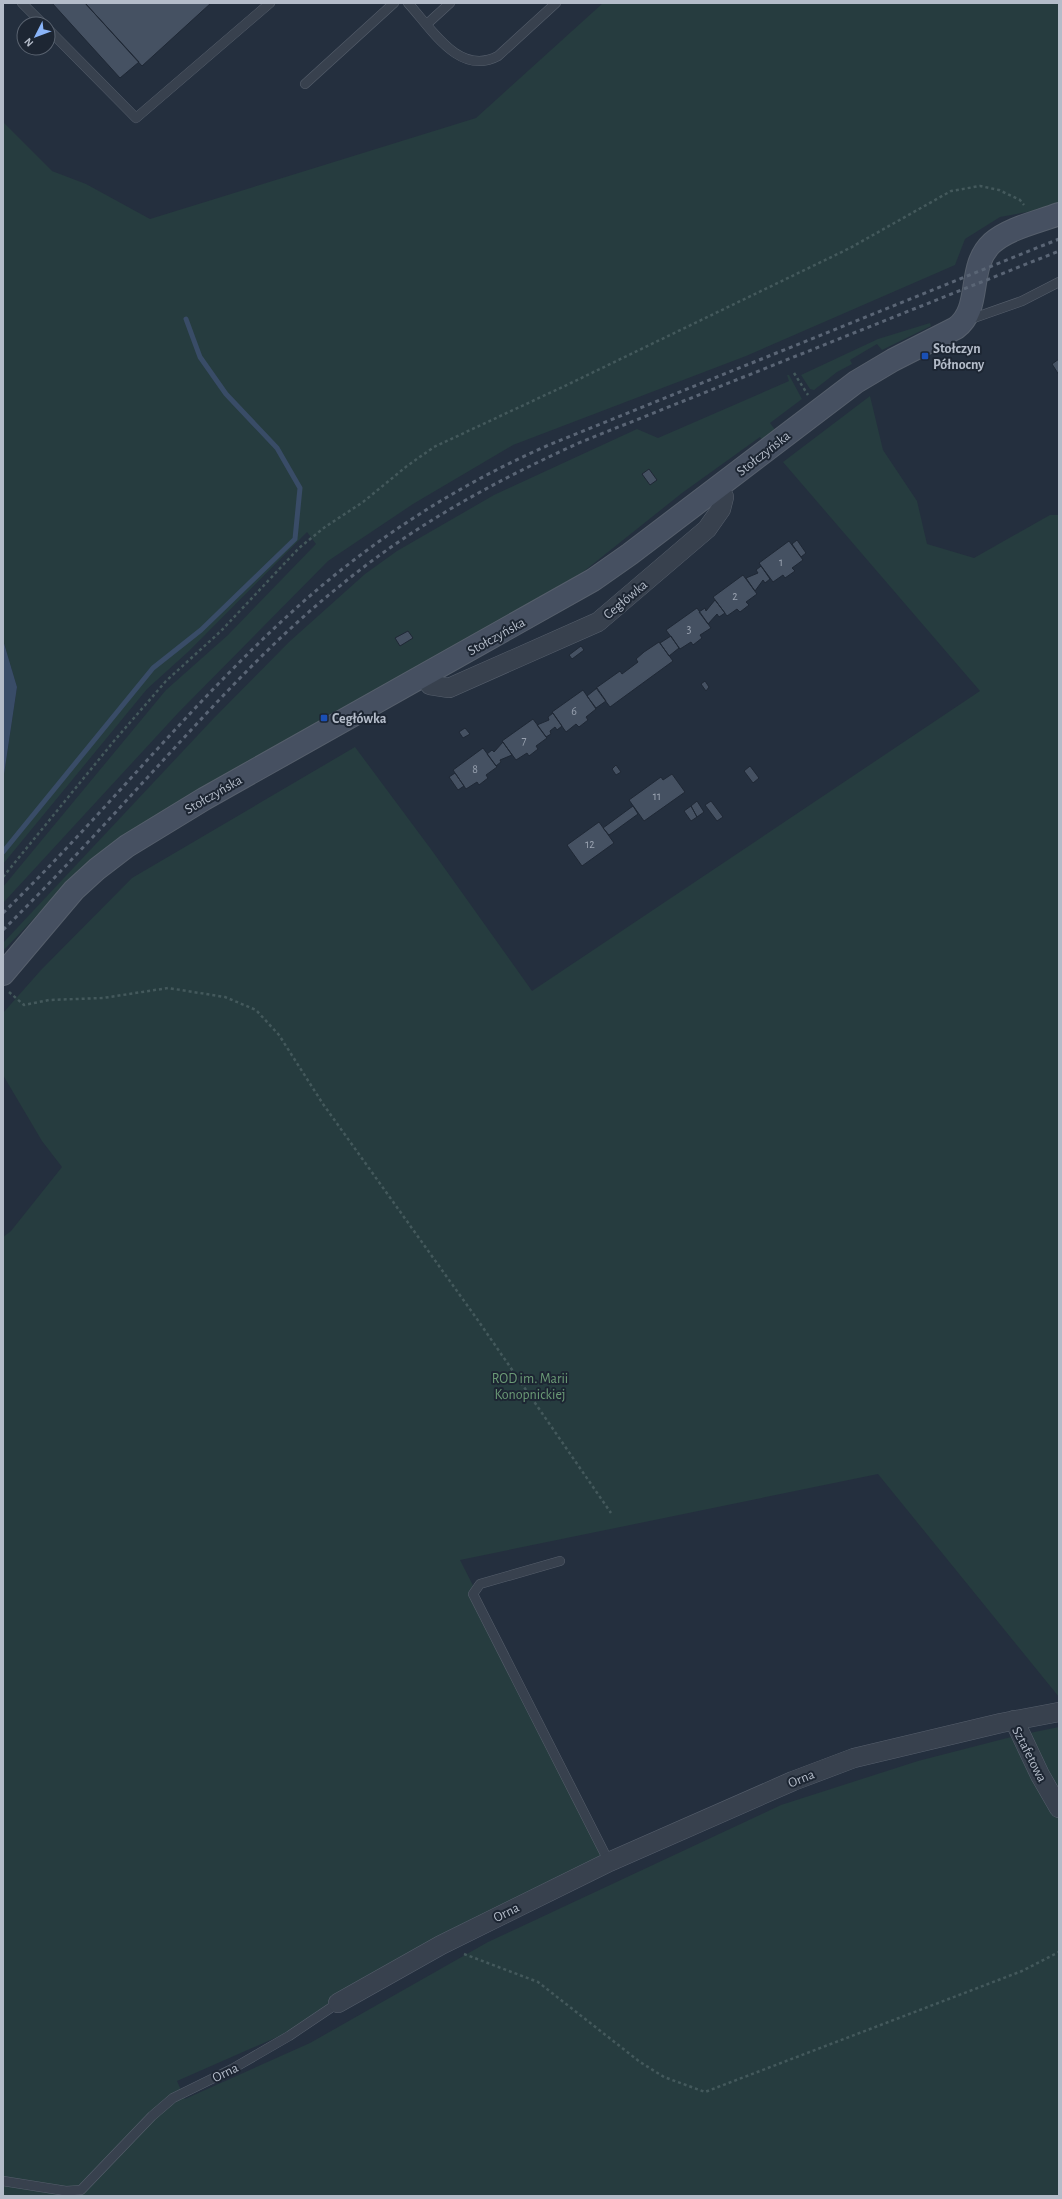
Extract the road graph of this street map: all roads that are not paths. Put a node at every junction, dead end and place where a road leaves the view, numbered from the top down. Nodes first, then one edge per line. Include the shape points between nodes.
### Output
1 (22, 3) edge
2 (270, 3) edge
3 (394, 3) edge
4 (408, 3) edge
5 (450, 3) edge
6 (556, 3) edge
7 (35, 16) edge
8 (427, 24) junction
9 (56, 37) edge
10 (305, 84) dead end
11 (1059, 214) edge
12 (1059, 282) edge
13 (962, 322) junction
14 (718, 488) junction
15 (424, 676) junction
16 (3, 974) edge
17 (560, 1561) dead end
18 (1059, 1712) edge
19 (1014, 1720) junction
20 (1059, 1808) edge
21 (608, 1862) junction
22 (338, 2003) joint
23 (3, 2180) edge

1 - 7 lane
2 - 9 lane via 136,118
3 - 10 lane
4 - 8 lane
5 - 8 lane
6 - 8 lane via 502,53 481,61 470,61 455,54
11 - 13 street, Stołczyńska via 1000,237 991,244 980,260 970,311
12 - 13 lane via 1022,301
13 - 14 street, Stołczyńska via 860,380
14 - 15 street, Stołczyńska via 593,580
14 - 15 street, Cegłówka via 724,497 717,517 598,622 449,688 430,685
15 - 16 street, Stołczyńska via 204,799 118,853 74,890
17 - 21 lane via 480,1584 473,1594
18 - 19 street, Orna
19 - 20 street, Sztafetowa
19 - 21 street, Orna via 854,1758 793,1781
21 - 22 street, Orna via 441,1945
22 - 23 lane, Orna via 232,2070 173,2098 80,2190 66,2191

